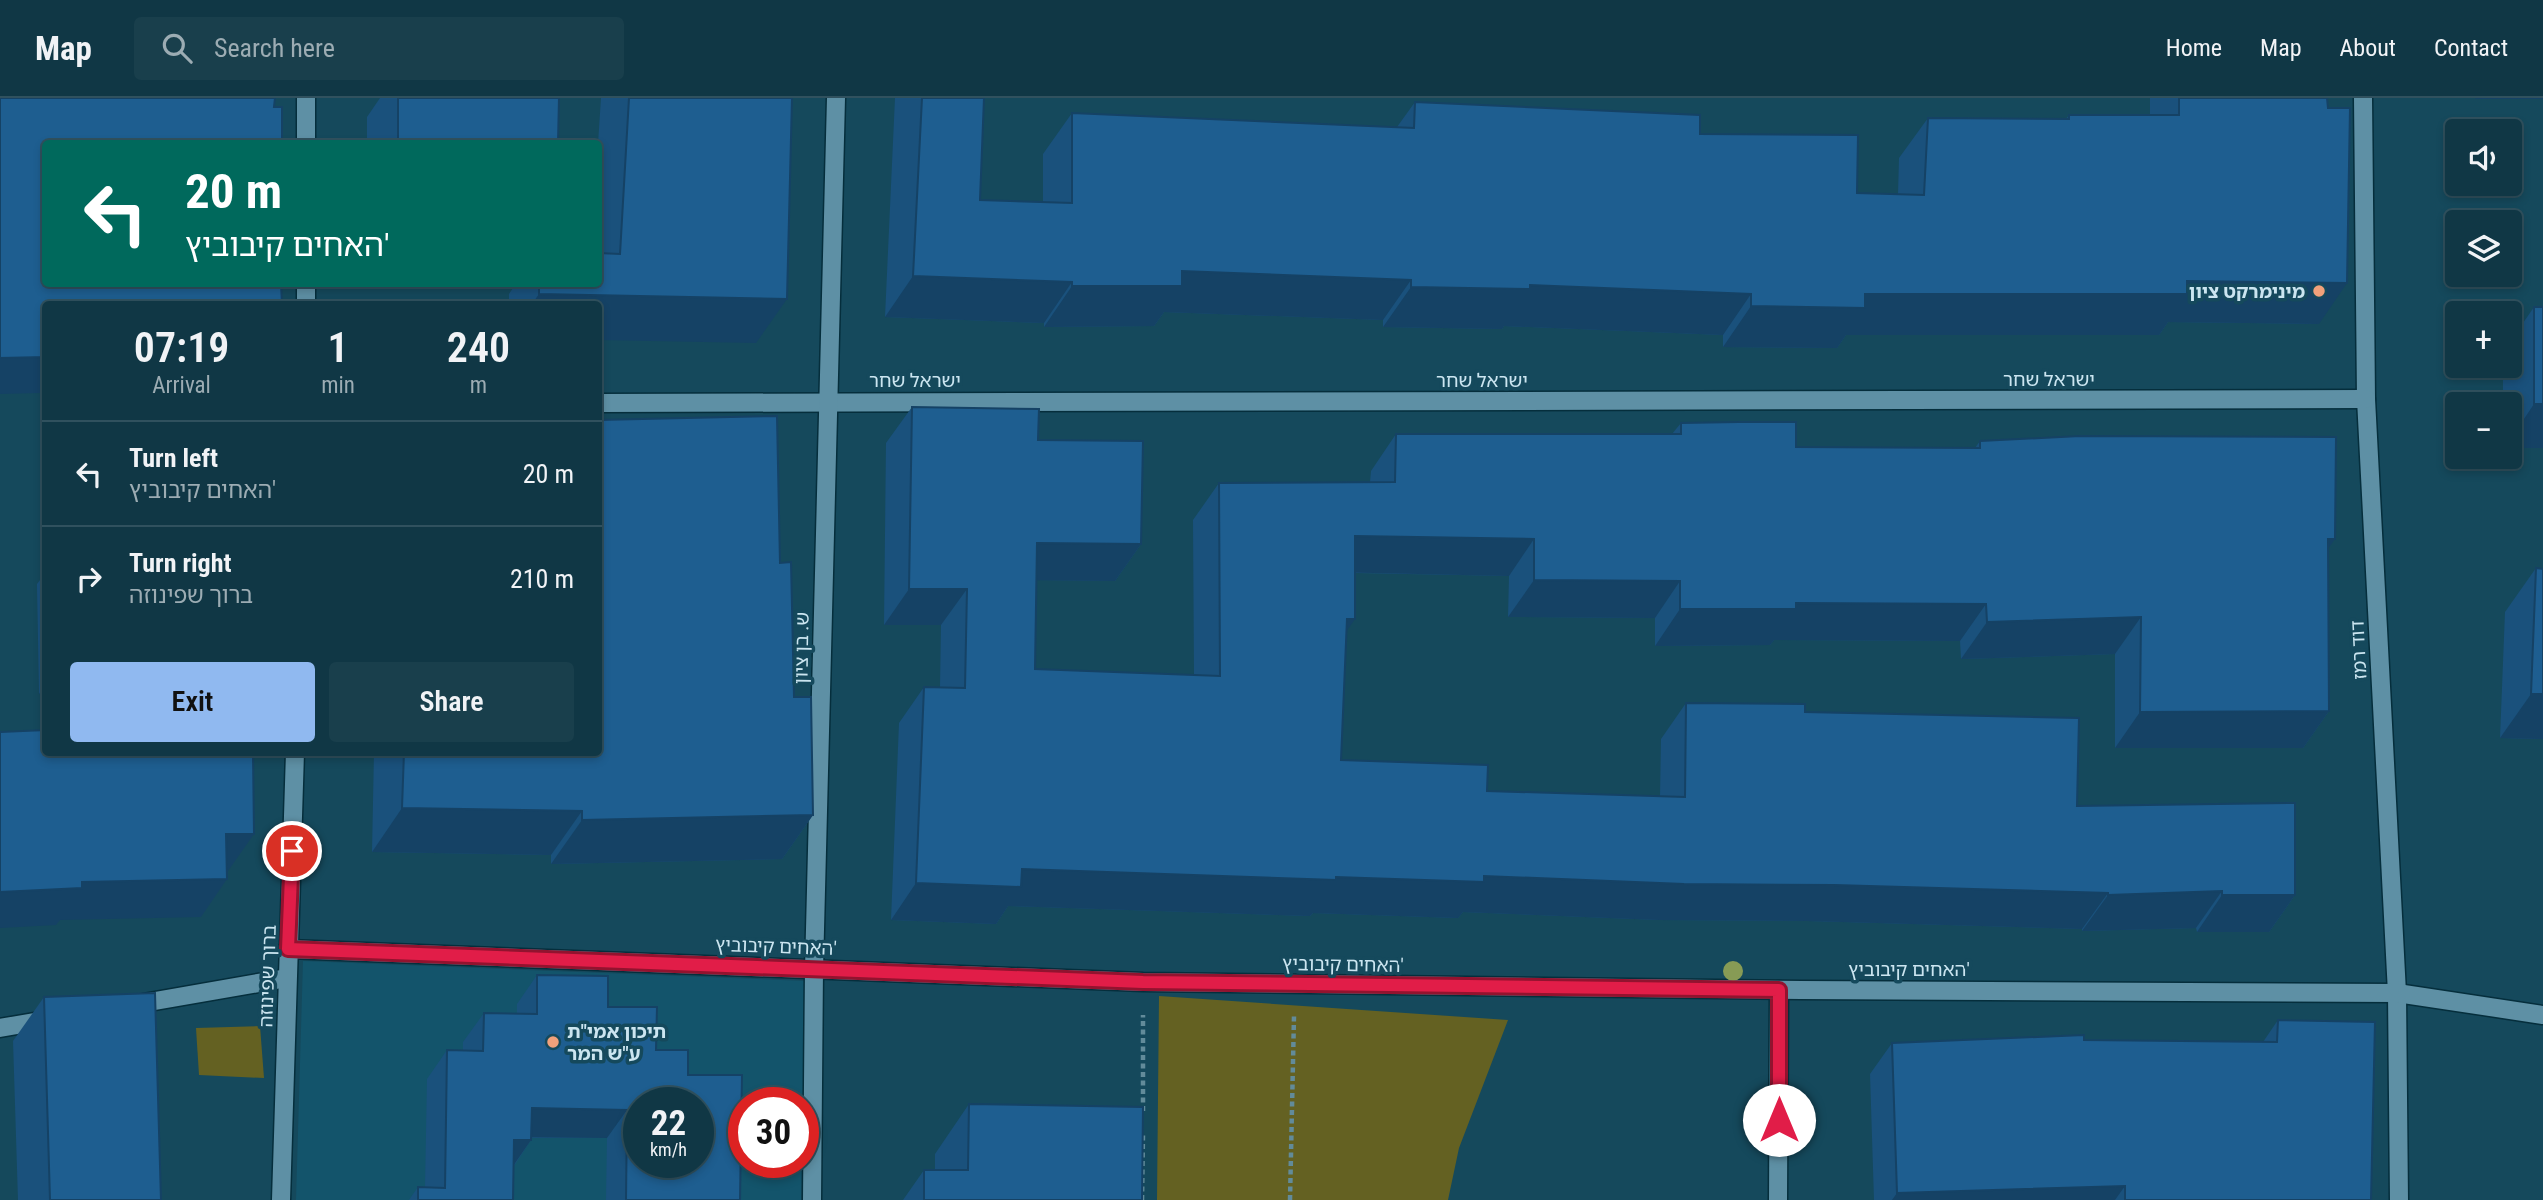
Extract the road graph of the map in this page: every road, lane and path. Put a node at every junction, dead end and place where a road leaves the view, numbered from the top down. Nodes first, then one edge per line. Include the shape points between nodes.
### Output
1 (306, 98) edge
2 (835, 98) edge
3 (2363, 98) edge
4 (306, 140) edge
5 (2365, 399) junction
6 (828, 401) junction
7 (602, 403) edge
8 (295, 756) edge
9 (288, 949) junction
10 (814, 969) junction
11 (287, 978) junction
12 (1143, 982) junction
13 (1295, 984) junction
14 (1779, 990) junction
15 (2397, 993) junction
16 (109, 1009) edge
17 (2543, 1014) edge
18 (68, 1016) edge
19 (0, 1028) edge
20 (1143, 1118) edge
21 (1143, 1132) edge
22 (281, 1200) edge
23 (812, 1200) edge
24 (1143, 1200) edge
25 (1290, 1200) edge
26 (1778, 1200) edge
27 (2399, 1200) edge

1 - 4 street
2 - 6 street, ש. בן ציון
3 - 5 street, דוד רמז
5 - 6 street, ישראל שחר
5 - 15 street, דוד רמז
6 - 7 street, ישראל שחר
6 - 10 street, ש. בן ציון
8 - 9 street, ברוך שפינוזה
9 - 10 street, האחים קיבוביץ'
9 - 11 street, ברוך שפינוזה
10 - 12 street, האחים קיבוביץ'
10 - 23 street, ש. בן ציון
11 - 16 street
11 - 22 street, ברוך שפינוזה
12 - 13 street, האחים קיבוביץ'
12 - 20 path
13 - 14 street, האחים קיבוביץ'
13 - 25 path
14 - 15 street, האחים קיבוביץ'
14 - 26 street
15 - 17 street, האחים קיבוביץ'
15 - 27 street, דוד רמז
18 - 19 street
21 - 24 path

